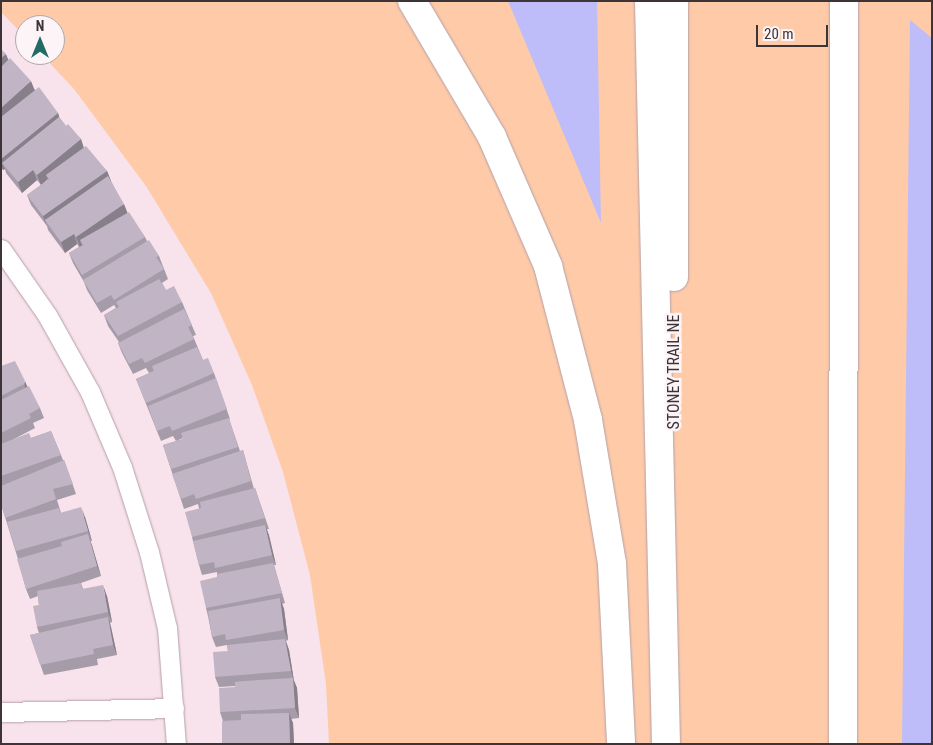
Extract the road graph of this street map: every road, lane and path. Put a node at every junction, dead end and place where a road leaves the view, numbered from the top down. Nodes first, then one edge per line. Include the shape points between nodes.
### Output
1 (412, 1) edge
2 (649, 1) edge
3 (674, 1) edge
4 (844, 1) edge
5 (1, 249) edge
6 (174, 708) junction
7 (1, 712) edge
8 (176, 744) edge
9 (621, 744) edge
10 (666, 744) edge
11 (673, 744) edge
12 (843, 744) edge

1 - 9 highway via 492,137 548,266 588,420 612,564
2 - 10 highway
3 - 11 highway, STONEY TRAIL NE
4 - 12 highway
5 - 6 street via 48,315 90,392 122,467 149,552 166,628
6 - 7 street
6 - 8 street

